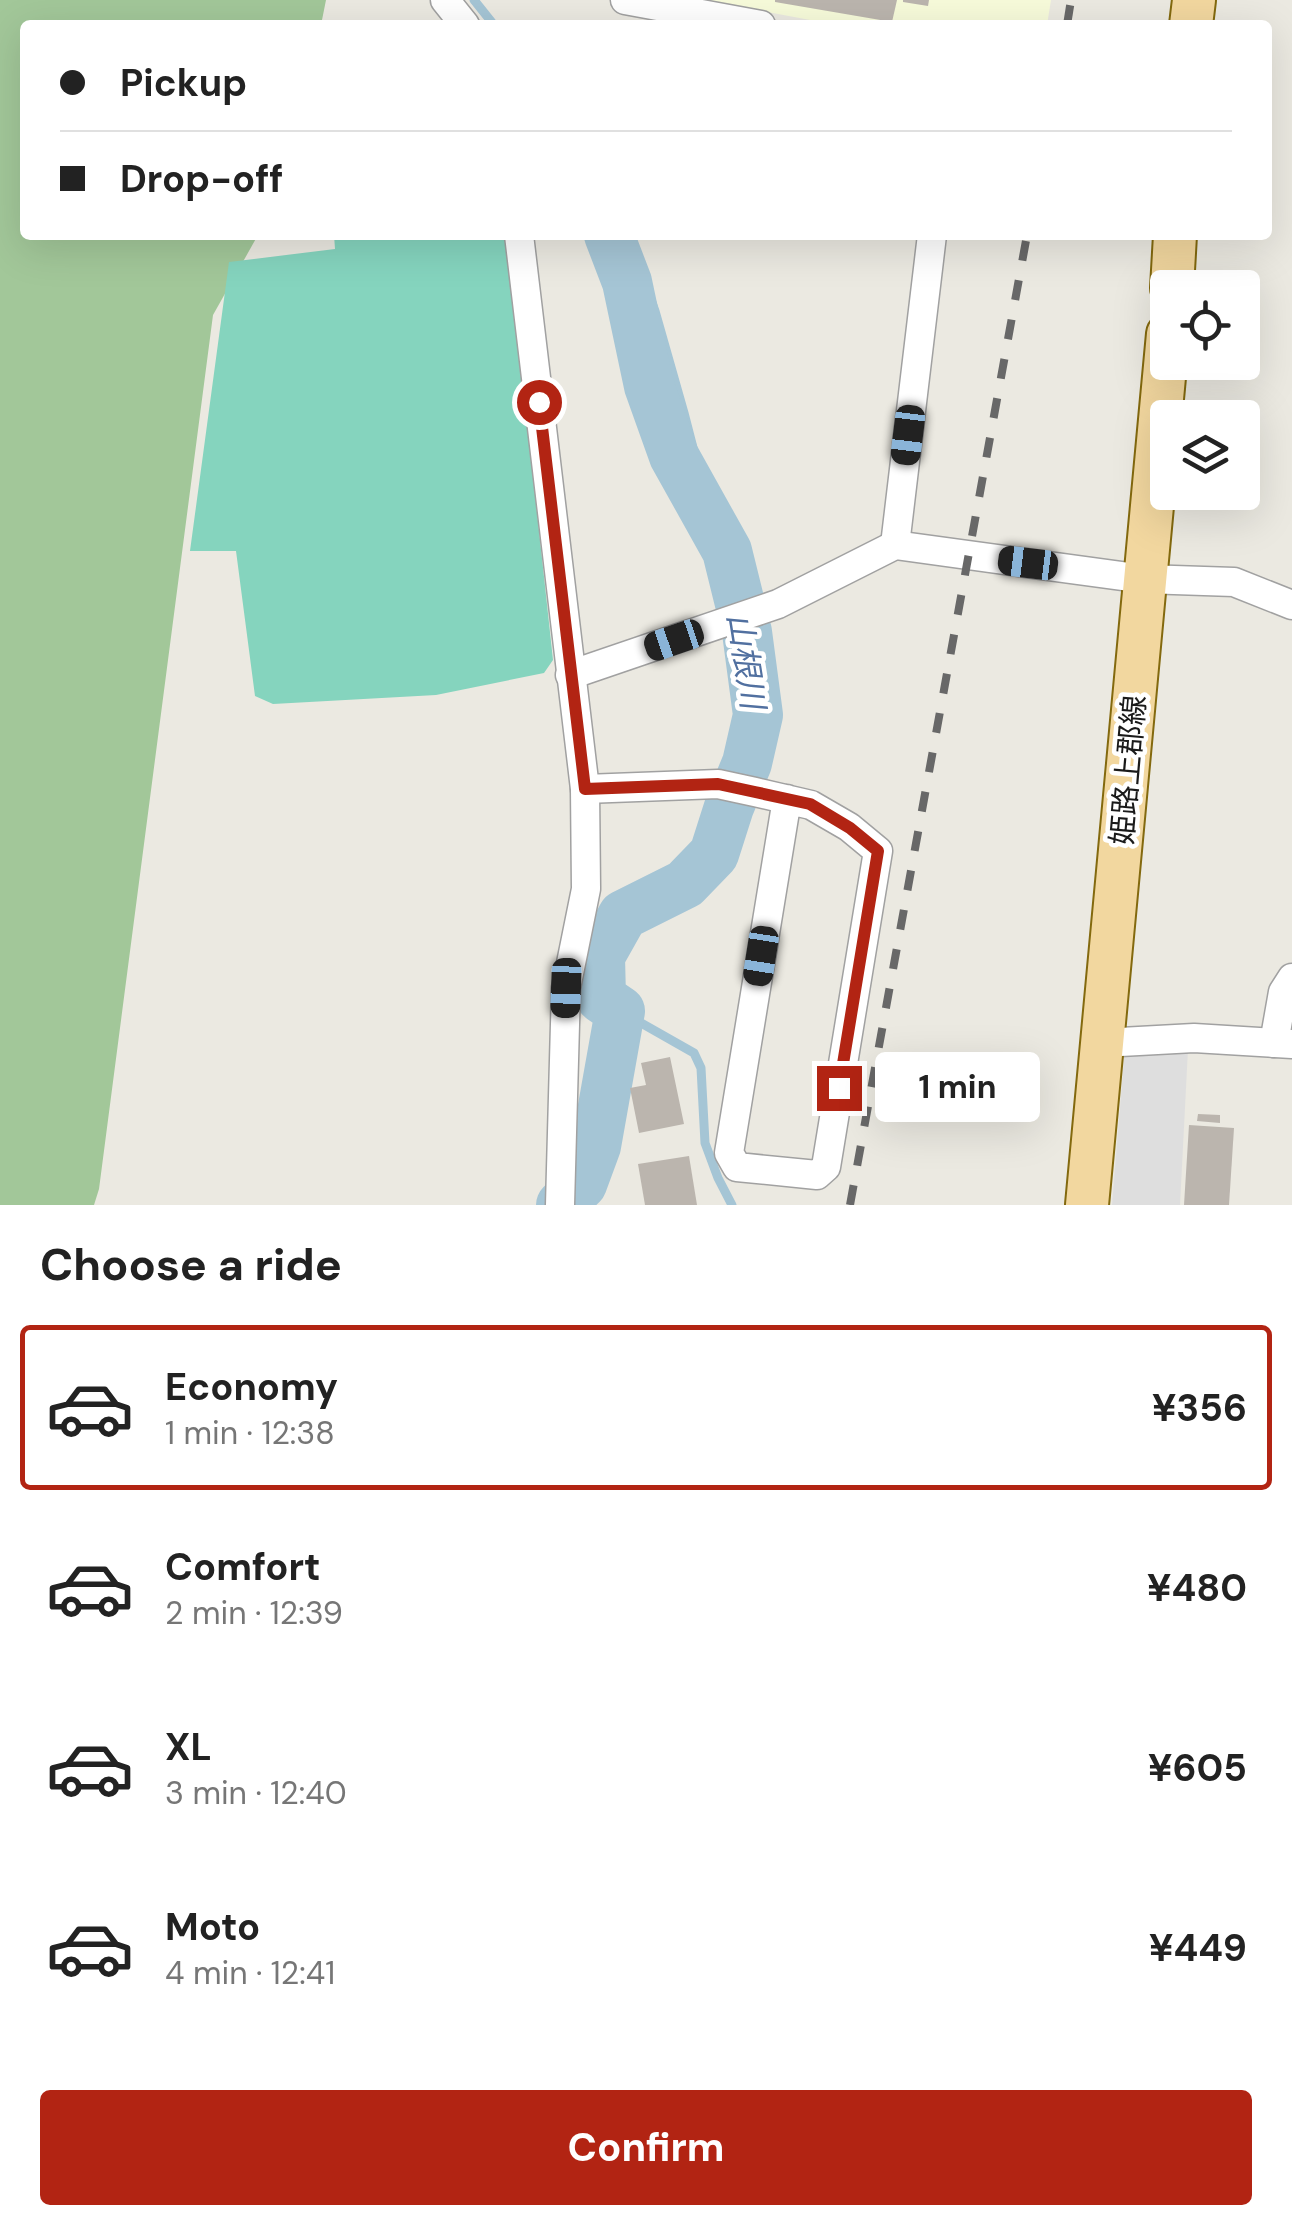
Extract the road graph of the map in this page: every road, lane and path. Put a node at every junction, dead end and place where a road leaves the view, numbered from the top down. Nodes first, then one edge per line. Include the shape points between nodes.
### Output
1 (445, 0) edge
2 (625, 0) edge
3 (462, 20) edge
4 (734, 20) edge
5 (521, 240) edge
6 (931, 240) edge
7 (1176, 240) edge
8 (1173, 270) edge
9 (1163, 380) edge
10 (895, 545) junction
11 (1144, 579) junction
12 (1292, 605) edge
13 (570, 675) junction
14 (585, 789) junction
15 (787, 799) junction
16 (1292, 978) edge
17 (1102, 1042) junction
18 (1283, 1044) edge
19 (560, 1205) edge
20 (1087, 1205) edge

1 - 3 street
2 - 4 street
5 - 13 street
6 - 10 street
7 - 8 main road
9 - 11 main road, 姫路上郡線
10 - 11 street
10 - 13 street via 778,604
11 - 12 street via 1234,582
11 - 17 main road, 姫路上郡線
13 - 14 street
14 - 15 street via 718,784
14 - 19 street via 586,889 566,988
15 - 15 street via 810,804 878,851 826,1167 817,1176 737,1167 729,1153
16 - 18 street via 1284,992
17 - 18 street via 1194,1038
17 - 20 main road, 姫路上郡線

